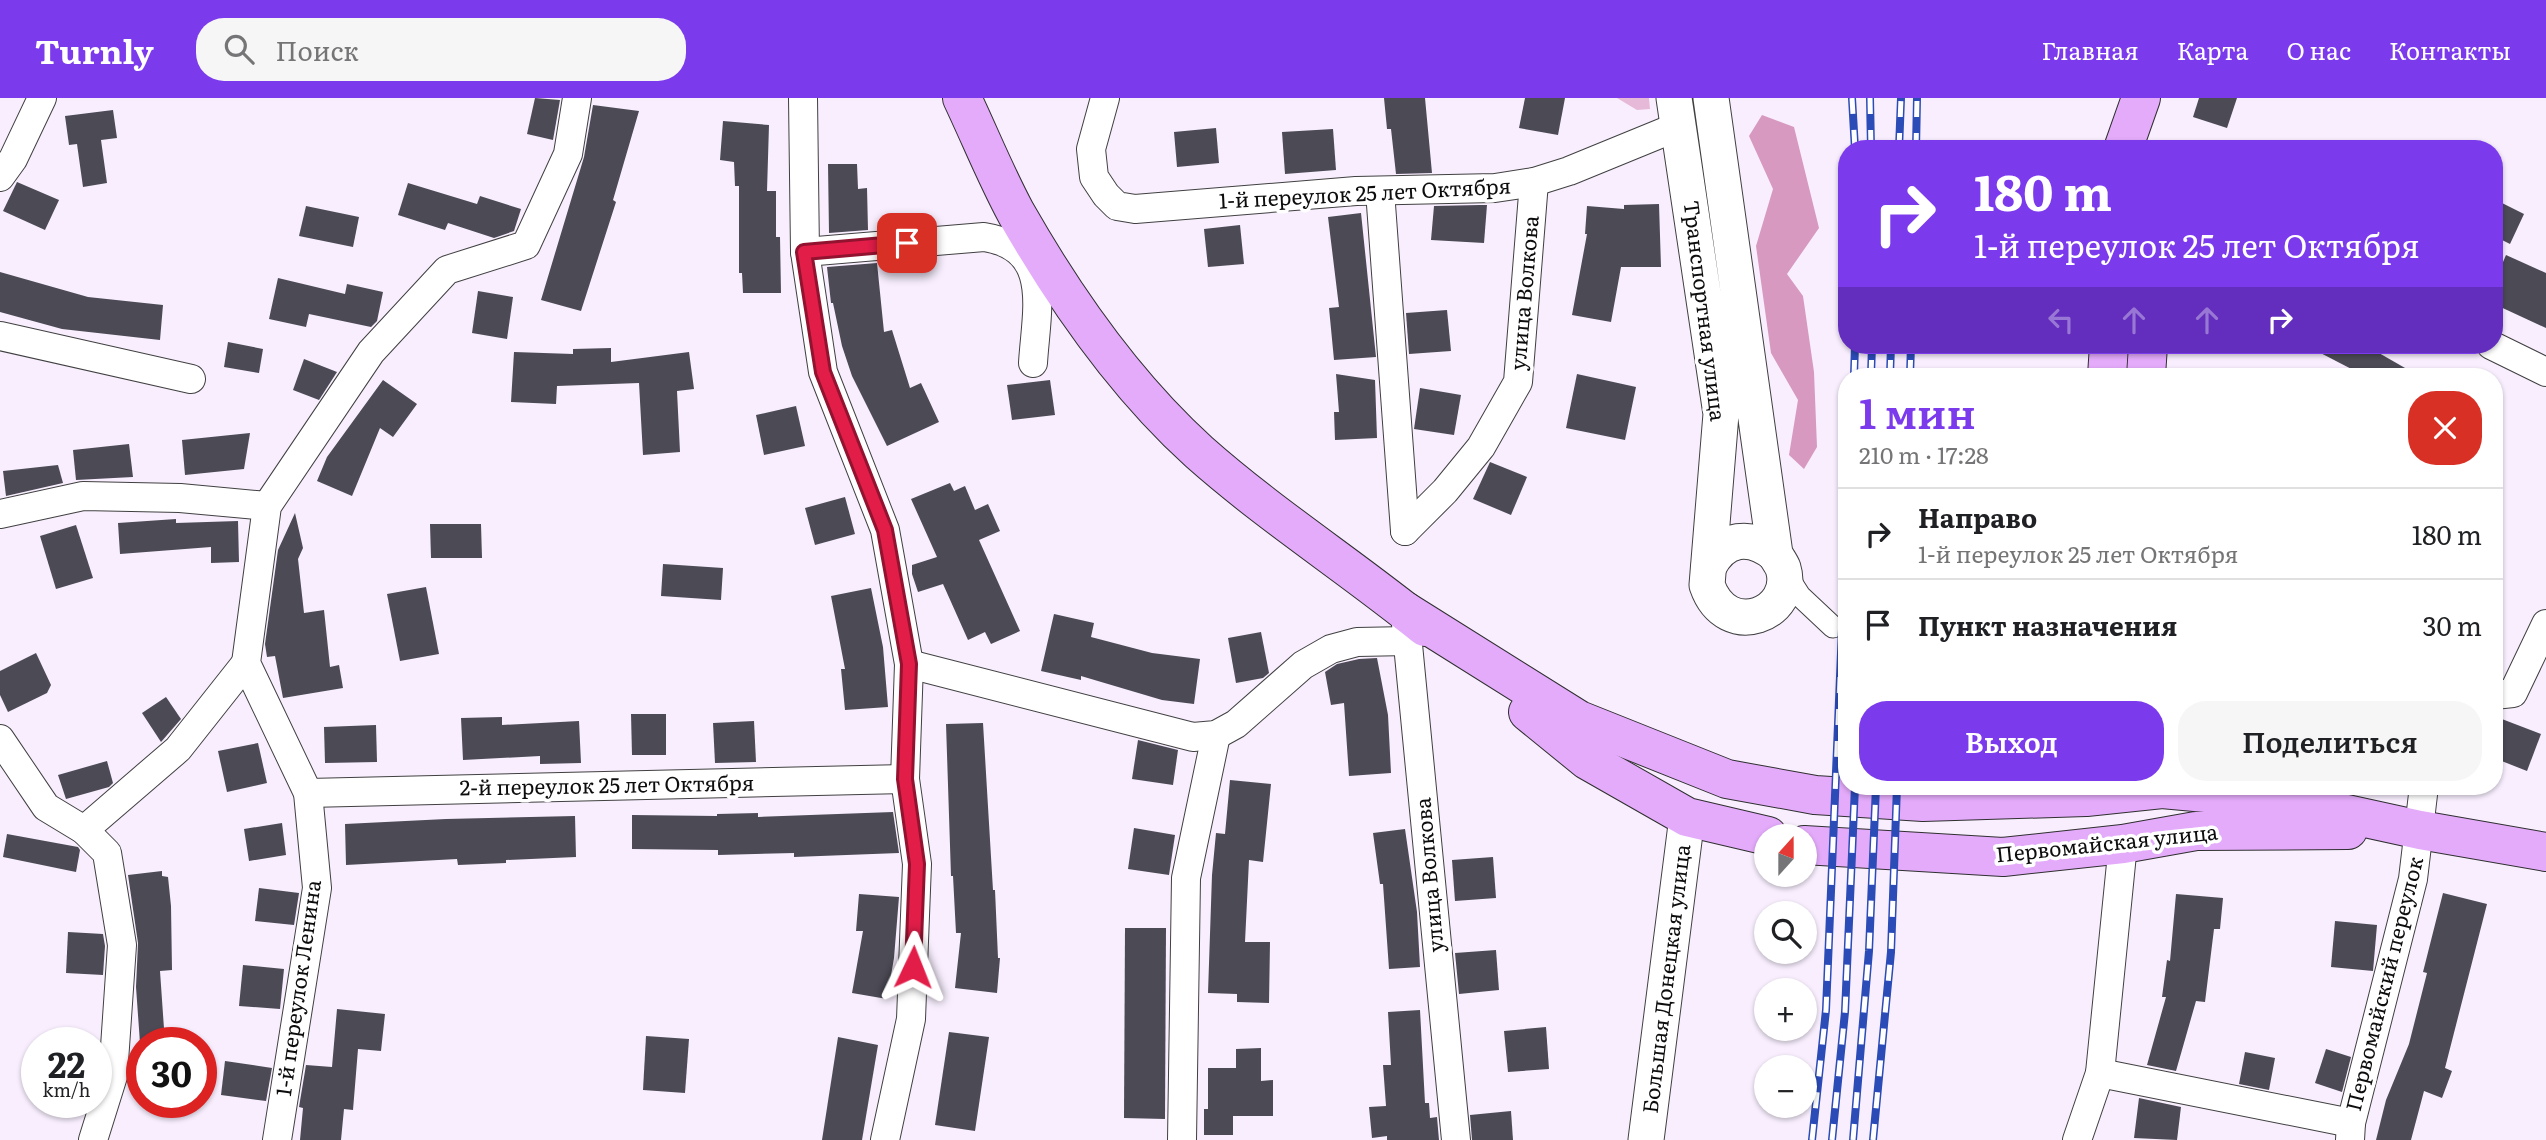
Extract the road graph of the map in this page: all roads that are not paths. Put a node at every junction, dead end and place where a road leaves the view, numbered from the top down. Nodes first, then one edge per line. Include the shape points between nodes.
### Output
1 (42, 98) edge
2 (577, 98) edge
3 (803, 98) edge
4 (962, 98) edge
5 (1105, 98) edge
6 (1711, 98) edge
7 (2142, 98) edge
8 (1677, 112) edge
9 (2126, 140) edge
10 (2149, 140) edge
11 (0, 177) edge
12 (1534, 183) junction
13 (1380, 191) junction
14 (804, 252) junction
15 (0, 335) edge
16 (2503, 351) edge
17 (1033, 363) dead end
18 (2546, 372) edge
19 (191, 379) dead end
20 (267, 506) junction
21 (0, 514) edge
22 (1779, 561) junction
23 (1709, 566) junction
24 (2546, 624) edge
25 (1406, 626) junction
26 (1833, 627) dead end
27 (246, 663) junction
28 (909, 664) junction
29 (2503, 694) edge
30 (1216, 735) junction
31 (0, 739) edge
32 (905, 779) junction
33 (308, 793) junction
34 (2027, 795) edge
35 (2086, 795) edge
36 (2126, 795) edge
37 (2228, 795) edge
38 (2423, 795) edge
39 (1688, 817) junction
40 (84, 830) junction
41 (2420, 830) junction
42 (1754, 833) edge
43 (2123, 844) junction
44 (1817, 847) edge
45 (2083, 848) junction
46 (2546, 852) edge
47 (2100, 1073) junction
48 (2350, 1131) edge
49 (93, 1140) edge
50 (277, 1140) edge
51 (885, 1140) edge
52 (1182, 1140) edge
53 (1456, 1140) edge
54 (1646, 1140) edge
55 (2077, 1140) edge

1 - 11 street
2 - 20 street via 568,153 526,244 447,270 372,352
3 - 14 street
4 - 25 main road via 1016,212 1082,317 1138,388 1198,451
5 - 13 street, 1-й переулок 25 лет Октября via 1091,149 1094,177 1117,206 1135,209
6 - 22 street, Транспортная улица
7 - 9 main road
7 - 10 main road
8 - 12 street, 1-й переулок 25 лет Октября via 1569,172
8 - 23 street, Транспортная улица via 1721,414
12 - 13 street, 1-й переулок 25 лет Октября
12 - 13 street, улица Волкова via 1518,382 1481,447 1405,531
14 - 17 street via 984,237 1004,240 1021,251 1037,282
14 - 28 street via 823,372 885,530
15 - 19 street
16 - 18 street
20 - 21 street via 83,496
20 - 27 street
22 - 23 street via 1765,545 1735,541
22 - 23 street, Транспортная улица via 1784,586 1776,603 1760,615 1740,617 1719,607 1712,597 1707,584
22 - 26 street via 1800,596
24 - 29 street via 2513,692
25 - 30 street via 1331,649 1303,665 1236,724
25 - 34 main road, Первомайская улица via 1579,720 1727,779 1815,795 1923,802
25 - 39 main road via 1587,760
25 - 53 street, улица Волкова
27 - 33 street, 1-й переулок Ленина
27 - 40 street via 178,749
28 - 30 street via 1193,737
28 - 32 street
30 - 52 street via 1186,878
31 - 40 street via 46,807
32 - 33 street, 2-й переулок 25 лет Октября
32 - 51 street via 917,864 911,1019
33 - 50 street, 1-й переулок Ленина via 317,888
35 - 45 main road
36 - 43 main road
37 - 41 main road, Первомайская улица via 2283,800
38 - 41 street, Первомайский переулок
39 - 42 main road
39 - 54 street, Большая Донецкая улица
40 - 49 street via 107,853 122,946 113,1076
41 - 43 main road, Первомайская улица via 2196,831
41 - 46 main road, Первомайская улица
41 - 48 street, Первомайский переулок via 2413,878
43 - 45 main road, Первомайская улица
43 - 47 street
44 - 45 main road, Первомайская улица via 2003,857
47 - 48 street
47 - 55 street

